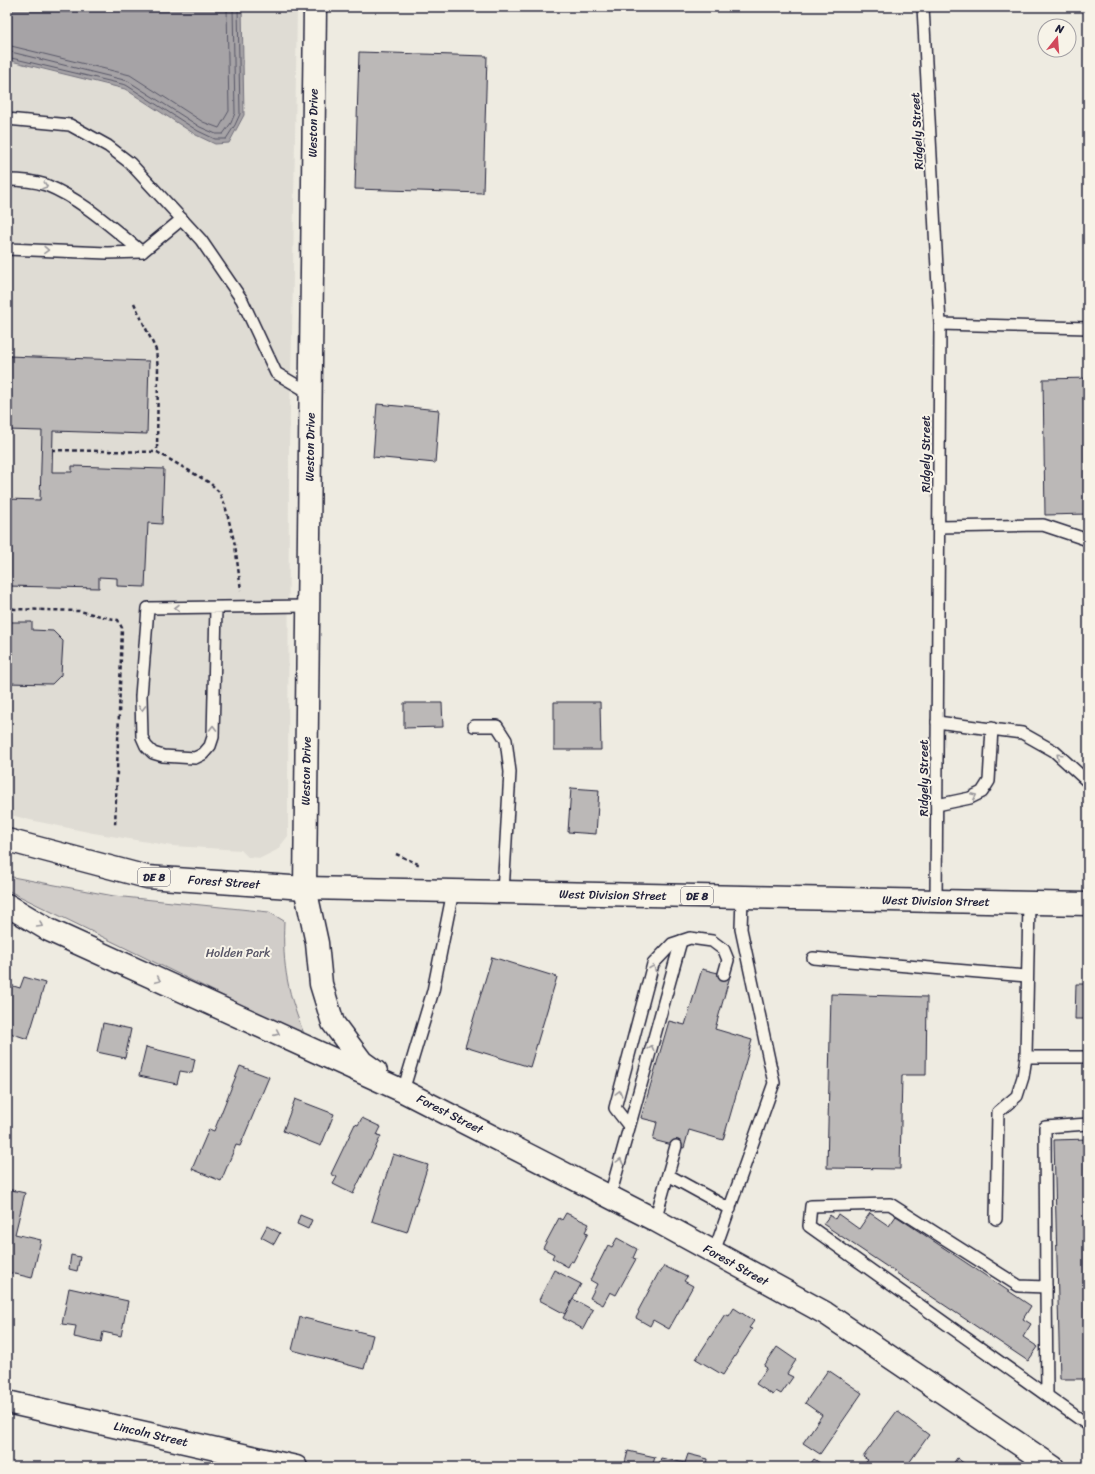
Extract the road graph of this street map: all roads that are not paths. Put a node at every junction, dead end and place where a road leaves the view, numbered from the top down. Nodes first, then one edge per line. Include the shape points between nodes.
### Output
1 (315, 7) edge
2 (923, 7) edge
3 (7, 119) edge
4 (7, 180) edge
5 (182, 219) junction
6 (7, 249) edge
7 (142, 252) junction
8 (940, 324) junction
9 (1088, 328) edge
10 (310, 393) junction
11 (939, 527) junction
12 (1088, 540) edge
13 (308, 606) junction
14 (216, 608) junction
15 (937, 722) junction
16 (474, 726) dead end
17 (992, 728) junction
18 (1088, 782) edge
19 (937, 805) junction
20 (7, 840) edge
21 (305, 888) junction
22 (453, 891) junction
23 (503, 892) junction
24 (742, 897) junction
25 (936, 901) junction
26 (1029, 903) junction
27 (1088, 904) edge
28 (7, 905) edge
29 (681, 941) junction
30 (813, 958) dead end
31 (724, 974) dead end
32 (1027, 976) junction
33 (1026, 1057) junction
34 (1088, 1057) edge
35 (404, 1091) junction
36 (1088, 1124) edge
37 (630, 1126) junction
38 (676, 1146) dead end
39 (668, 1175) junction
40 (610, 1196) junction
41 (730, 1208) junction
42 (996, 1219) dead end
43 (655, 1220) junction
44 (714, 1252) junction
45 (1046, 1287) junction
46 (1047, 1395) junction
47 (7, 1402) edge
48 (1088, 1425) edge
49 (293, 1467) edge
50 (1053, 1467) edge

1 - 10 main road, Weston Drive
2 - 8 lane, Ridgely Street
3 - 5 lane via 70,126 108,146 130,163
4 -> 7 lane via 45,185 77,201
5 - 7 lane
5 - 10 lane via 201,240 242,300 276,373
6 -> 7 lane
8 - 9 lane
8 - 11 lane, Ridgely Street
10 - 13 main road, Weston Drive
11 - 12 lane via 1043,525
11 - 15 lane, Ridgely Street
13 - 14 lane
13 - 21 main road, Weston Drive
14 -> 14 lane via 148,608 141,696 142,737 153,753 195,758 210,746 213,737
15 - 17 lane
15 - 19 lane, Ridgely Street
16 - 23 lane via 497,726 506,740 510,772
18 -> 17 lane via 1054,751 1022,733
19 -> 17 lane via 970,798 982,792 989,781
19 - 25 lane, Ridgely Street
20 - 21 main road, Forest Street / DE 8 via 147,877
21 - 22 main road, West Division Street / DE 8
21 - 35 main road, Forest Street via 317,943 321,984 333,1022 362,1062
22 - 23 main road, West Division Street / DE 8
22 - 35 lane via 433,991
23 - 24 main road, West Division Street / DE 8
24 - 25 main road, West Division Street / DE 8
24 - 41 lane via 742,929 774,1082
25 - 26 main road, West Division Street / DE 8
26 - 27 main road, West Division Street / DE 8
26 - 32 lane
28 -> 35 main road, Forest Street via 49,930
29 - 31 lane via 690,938 712,941 724,950 728,960
37 -> 29 lane
37 -> 29 lane via 615,1108 653,964 672,944
30 - 32 lane
32 - 33 lane
33 - 34 lane
33 - 42 lane via 1017,1096 998,1112
35 - 40 main road, Forest Street
36 - 45 lane via 1045,1127
40 -> 37 lane
38 - 39 lane
39 - 41 lane
39 - 43 lane
40 - 43 main road, Forest Street
41 - 44 lane
43 - 44 main road, Forest Street
44 - 50 main road, Forest Street via 825,1313
45 - 46 lane
45 - 46 lane via 1019,1286 890,1204 811,1206 810,1226
46 - 48 lane
47 - 49 main road, Lincoln Street

